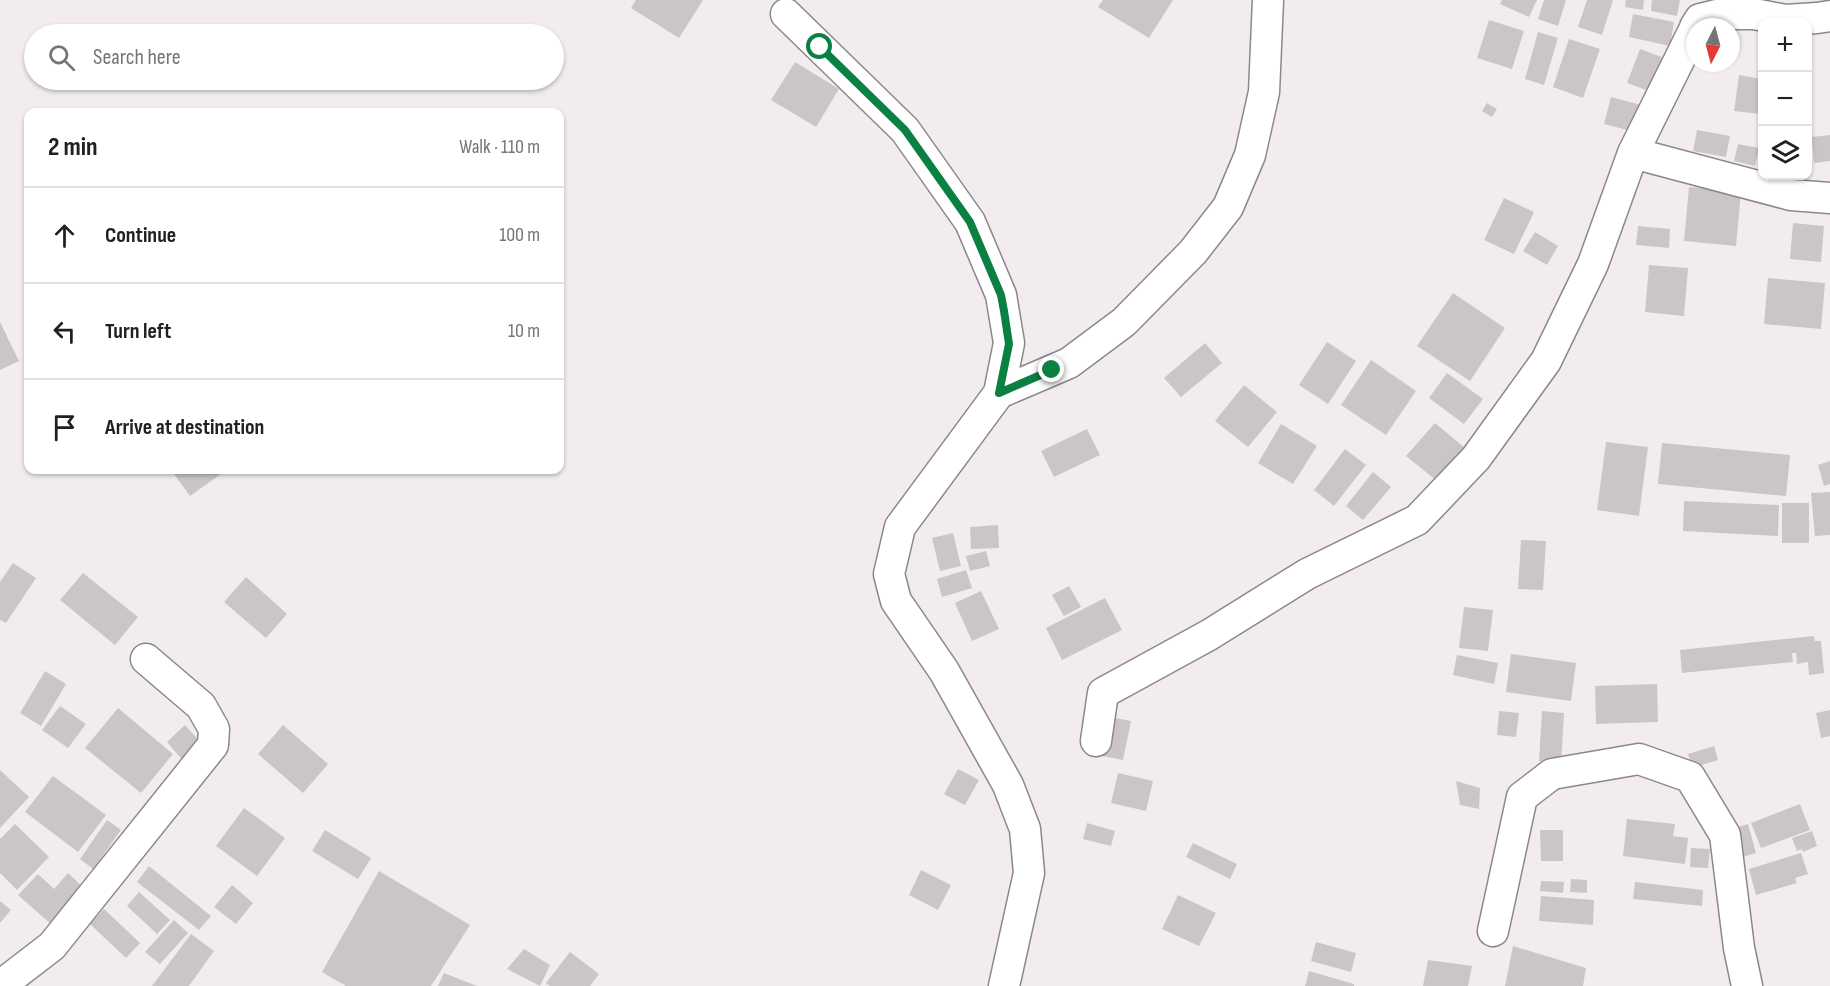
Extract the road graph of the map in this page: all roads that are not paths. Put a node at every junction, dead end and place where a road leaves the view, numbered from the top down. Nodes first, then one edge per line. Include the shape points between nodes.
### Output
1 (1268, 0) edge
2 (786, 14) dead end
3 (1830, 16) edge
4 (1704, 18) edge
5 (1686, 45) edge
6 (1633, 153) junction
7 (1830, 198) edge
8 (999, 393) junction
9 (146, 659) dead end
10 (1096, 741) dead end
11 (1493, 931) dead end
12 (0, 986) edge
13 (1004, 986) edge
14 (1747, 986) edge

1 - 8 street via 1264,92 1250,155 1227,207 1193,252 1124,322 1069,363
2 - 8 street via 905,130 970,222 1003,304 1009,344
3 - 4 street via 1785,20 1754,14 1721,14
5 - 6 street
6 - 7 street via 1791,195
6 - 10 street via 1593,264 1546,361 1476,458 1417,520 1307,574 1209,635 1103,693
8 - 13 street via 900,527 889,574 896,601 944,671 1008,785 1025,829 1029,873
9 - 12 street via 201,706 214,729 213,745 52,946
11 - 14 street via 1522,797 1552,774 1639,759 1690,777 1725,835

